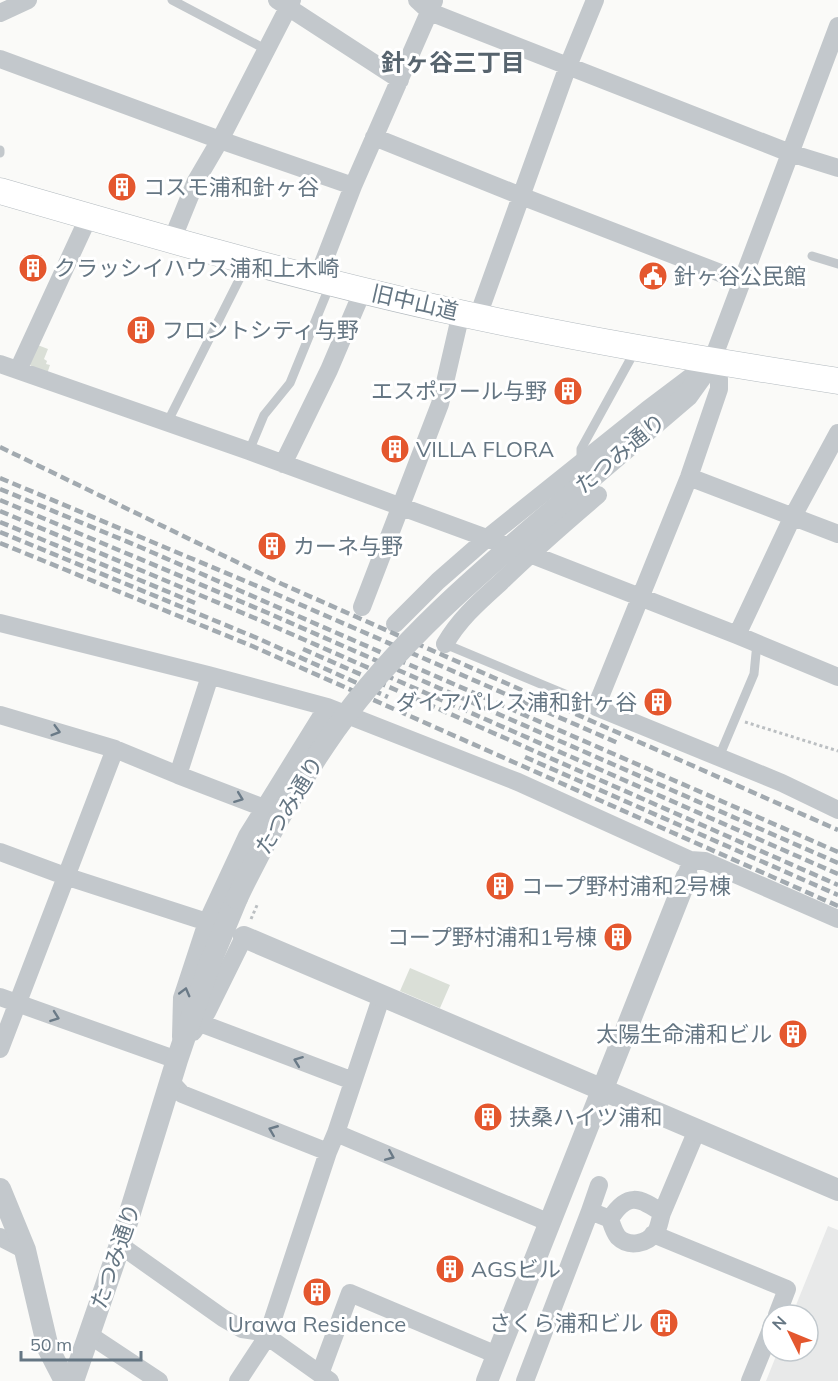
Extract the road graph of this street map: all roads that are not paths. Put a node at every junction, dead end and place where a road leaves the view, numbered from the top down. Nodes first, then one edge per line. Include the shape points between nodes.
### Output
1 (28, 0) edge
2 (172, 0) edge
3 (595, 0) edge
4 (286, 2) edge
5 (427, 4) edge
6 (0, 13) edge
7 (838, 26) edge
8 (265, 49) junction
9 (0, 59) edge
10 (568, 66) junction
11 (400, 80) junction
12 (374, 138) junction
13 (220, 140) junction
14 (790, 153) junction
15 (838, 168) edge
16 (353, 186) junction
17 (0, 191) edge
18 (521, 196) junction
19 (89, 216) junction
20 (172, 240) junction
21 (812, 256) dead end
22 (248, 262) junction
23 (838, 264) edge
24 (324, 280) junction
25 (741, 281) junction
26 (363, 290) junction
27 (469, 315) junction
28 (637, 348) junction
29 (712, 361) junction
30 (0, 364) edge
31 (18, 370) junction
32 (838, 381) edge
33 (168, 423) junction
34 (838, 433) edge
35 (249, 451) junction
36 (585, 460) junction
37 (282, 464) junction
38 (689, 477) junction
39 (587, 493) junction
40 (402, 507) junction
41 (792, 518) junction
42 (838, 534) edge
43 (486, 539) junction
44 (530, 554) junction
45 (641, 598) junction
46 (362, 607) dead end
47 (0, 623) edge
48 (395, 624) dead end
49 (737, 635) junction
50 (757, 643) junction
51 (446, 644) joint
52 (210, 676) junction
53 (838, 676) edge
54 (327, 707) junction
55 (596, 707) junction
56 (0, 715) edge
57 (115, 748) junction
58 (719, 758) junction
59 (178, 775) junction
60 (264, 808) junction
61 (838, 810) edge
62 (0, 852) edge
63 (688, 868) junction
64 (65, 876) junction
65 (838, 919) edge
66 (207, 922) junction
67 (244, 938) joint
68 (382, 995) junction
69 (9, 1000) edge
70 (200, 1023) junction
71 (0, 1049) edge
72 (176, 1064) junction
73 (352, 1082) junction
74 (603, 1089) junction
75 (698, 1130) junction
76 (336, 1134) junction
77 (328, 1152) junction
78 (600, 1185) dead end
79 (0, 1189) edge
80 (838, 1190) edge
81 (590, 1211) junction
82 (662, 1213) junction
83 (610, 1219) junction
84 (550, 1223) junction
85 (653, 1234) junction
86 (0, 1237) edge
87 (120, 1245) junction
88 (25, 1250) junction
89 (782, 1303) edge
90 (88, 1334) junction
91 (267, 1338) junction
92 (498, 1355) junction
93 (760, 1356) edge
94 (325, 1377) edge
95 (65, 1381) edge
96 (73, 1381) edge
97 (159, 1381) edge
98 (238, 1381) edge
99 (487, 1381) edge
100 (525, 1381) edge
101 (750, 1381) edge

1 - 6 street
2 - 8 lane
3 - 10 street
4 - 8 street
4 - 11 street
5 - 10 street
5 - 11 street
7 - 14 street
8 - 13 street
9 - 13 street
10 - 14 street
10 - 18 street
11 - 12 street
12 - 16 street
12 - 18 street
13 - 16 street
13 - 20 street via 196,181
14 - 15 street
14 - 25 street
16 - 24 street
17 - 19 main road, 旧中山道
18 - 25 street
18 - 27 street
19 - 20 main road, 旧中山道
19 - 31 street
20 - 22 main road, 旧中山道
21 - 23 lane
22 - 24 main road, 旧中山道
22 - 33 lane
24 - 26 main road, 旧中山道
24 - 35 lane via 290,382 264,415
25 - 29 street
26 - 27 main road, 旧中山道
26 - 37 street
27 - 28 main road, 旧中山道
27 - 40 street
28 - 29 main road, 旧中山道
28 - 36 lane via 581,449
29 - 32 main road, 旧中山道
29 - 36 street
29 - 38 street via 719,389
29 - 39 street, たつみ通り via 687,396
30 - 31 street
31 - 33 street
33 - 35 street
34 - 41 street
35 - 37 street
36 - 43 street
37 - 40 street
38 - 41 street
38 - 45 street
39 - 44 street
39 - 72 street, たつみ通り, bridge via 496,559 452,599 336,728 262,846 237,898
40 - 43 street
40 - 46 street
41 - 42 street
41 - 49 street
43 - 44 street
43 - 48 street
44 - 45 street
44 - 51 street via 455,626
45 - 49 street
45 - 55 street
47 - 52 street
49 - 50 street
50 - 53 street
50 - 58 lane via 754,674
51 - 55 lane
52 - 54 street
52 - 59 street
54 - 60 street
54 - 63 street via 518,782
55 - 58 street
56 -> 57 street
57 - 59 street
57 - 64 street
58 - 61 street
59 -> 60 street
60 - 66 street
62 - 64 street
63 - 65 street via 705,861
63 - 74 street
64 - 66 street
64 - 69 street
72 -> 66 street via 182,998
67 - 68 street
67 - 70 street
68 - 73 street
68 - 74 street
69 - 71 street
69 -> 72 street
70 - 72 street
73 -> 70 street
77 -> 72 street via 182,1094
72 - 87 street, たつみ通り
73 - 76 street
74 - 75 street
74 - 84 street
75 - 80 street
75 - 82 street
76 - 77 street
76 -> 84 street
77 - 91 street
78 - 81 street
79 - 88 street
81 - 83 street
81 - 100 street
82 - 83 street via 640,1200 630,1200 618,1206
82 - 85 street
83 - 85 street via 617,1236 627,1242 637,1244
84 - 92 street
85 - 89 street via 787,1289
86 - 88 street
87 - 90 street, たつみ通り
87 - 91 street via 233,1325 261,1332
88 - 95 street via 48,1348
90 - 96 street, たつみ通り
90 - 97 street
91 - 94 street
91 - 98 street
92 - 94 street via 350,1293
92 - 99 street
93 - 101 street

